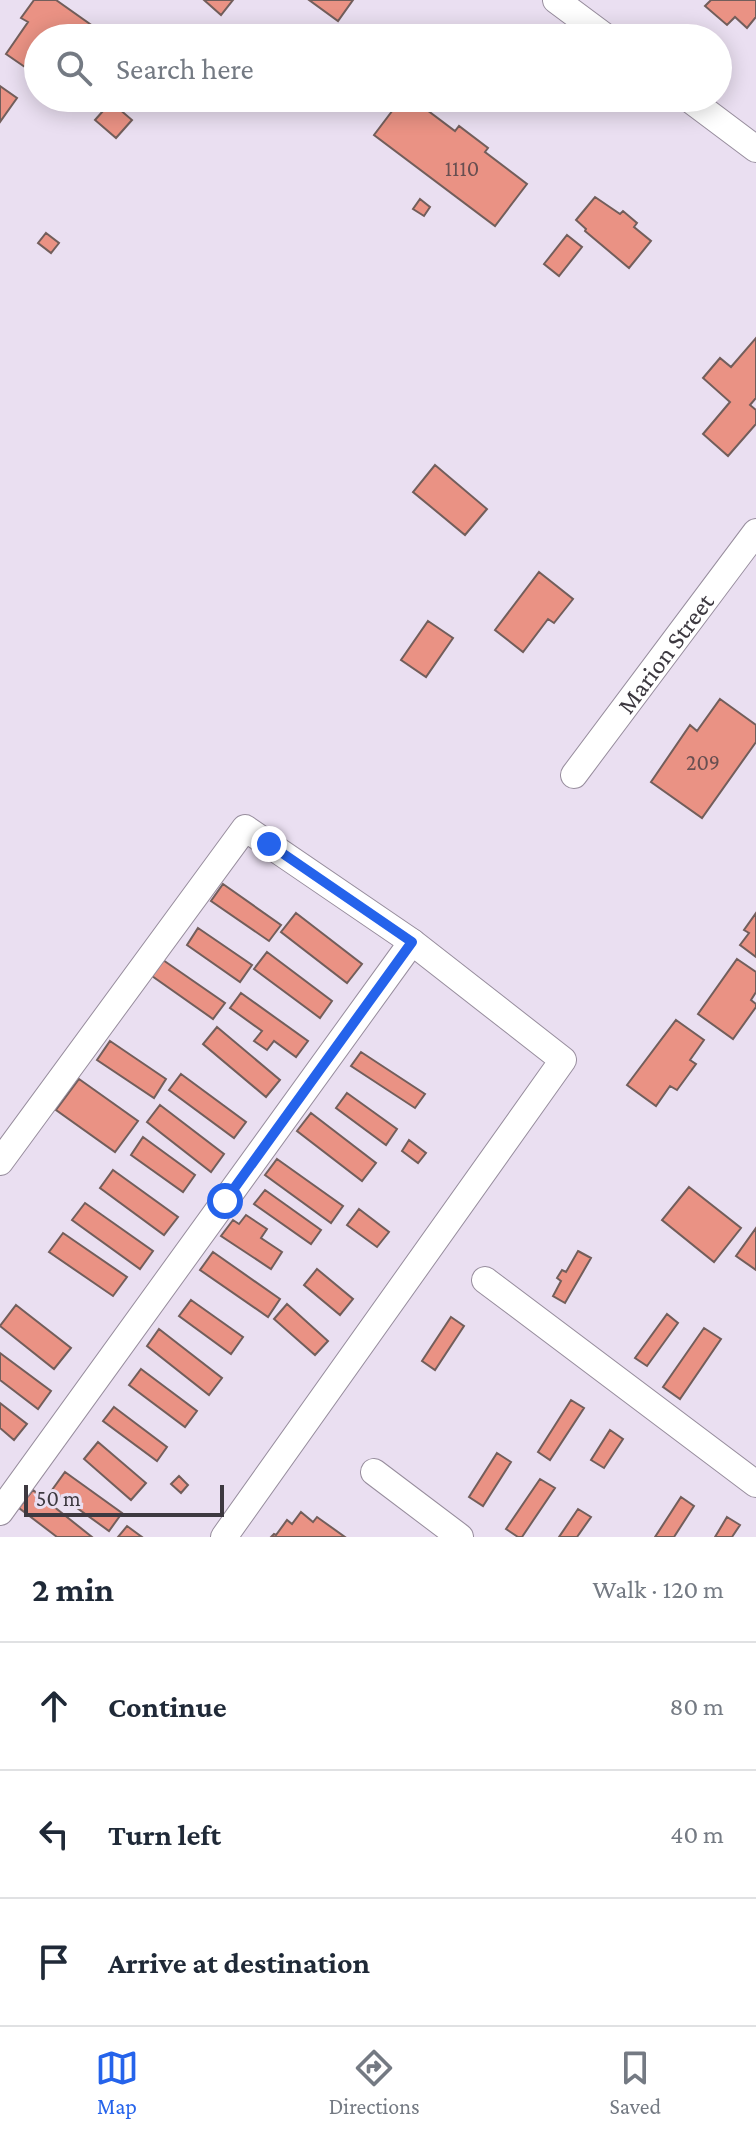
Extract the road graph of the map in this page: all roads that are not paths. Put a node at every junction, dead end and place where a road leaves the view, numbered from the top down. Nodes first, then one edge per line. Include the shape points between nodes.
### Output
1 (556, 0) edge
2 (588, 24) edge
3 (707, 112) edge
4 (756, 149) edge
5 (756, 532) edge
6 (574, 775) dead end
7 (412, 942) junction
8 (0, 1162) edge
9 (485, 1280) dead end
10 (374, 1472) dead end
11 (756, 1484) edge
12 (0, 1512) edge
13 (224, 1537) edge
14 (460, 1537) edge

1 - 2 street
3 - 4 street
5 - 6 street, Marion Street
7 - 8 street via 245,828
7 - 12 street
7 - 13 street via 563,1060
9 - 11 street
10 - 14 street

